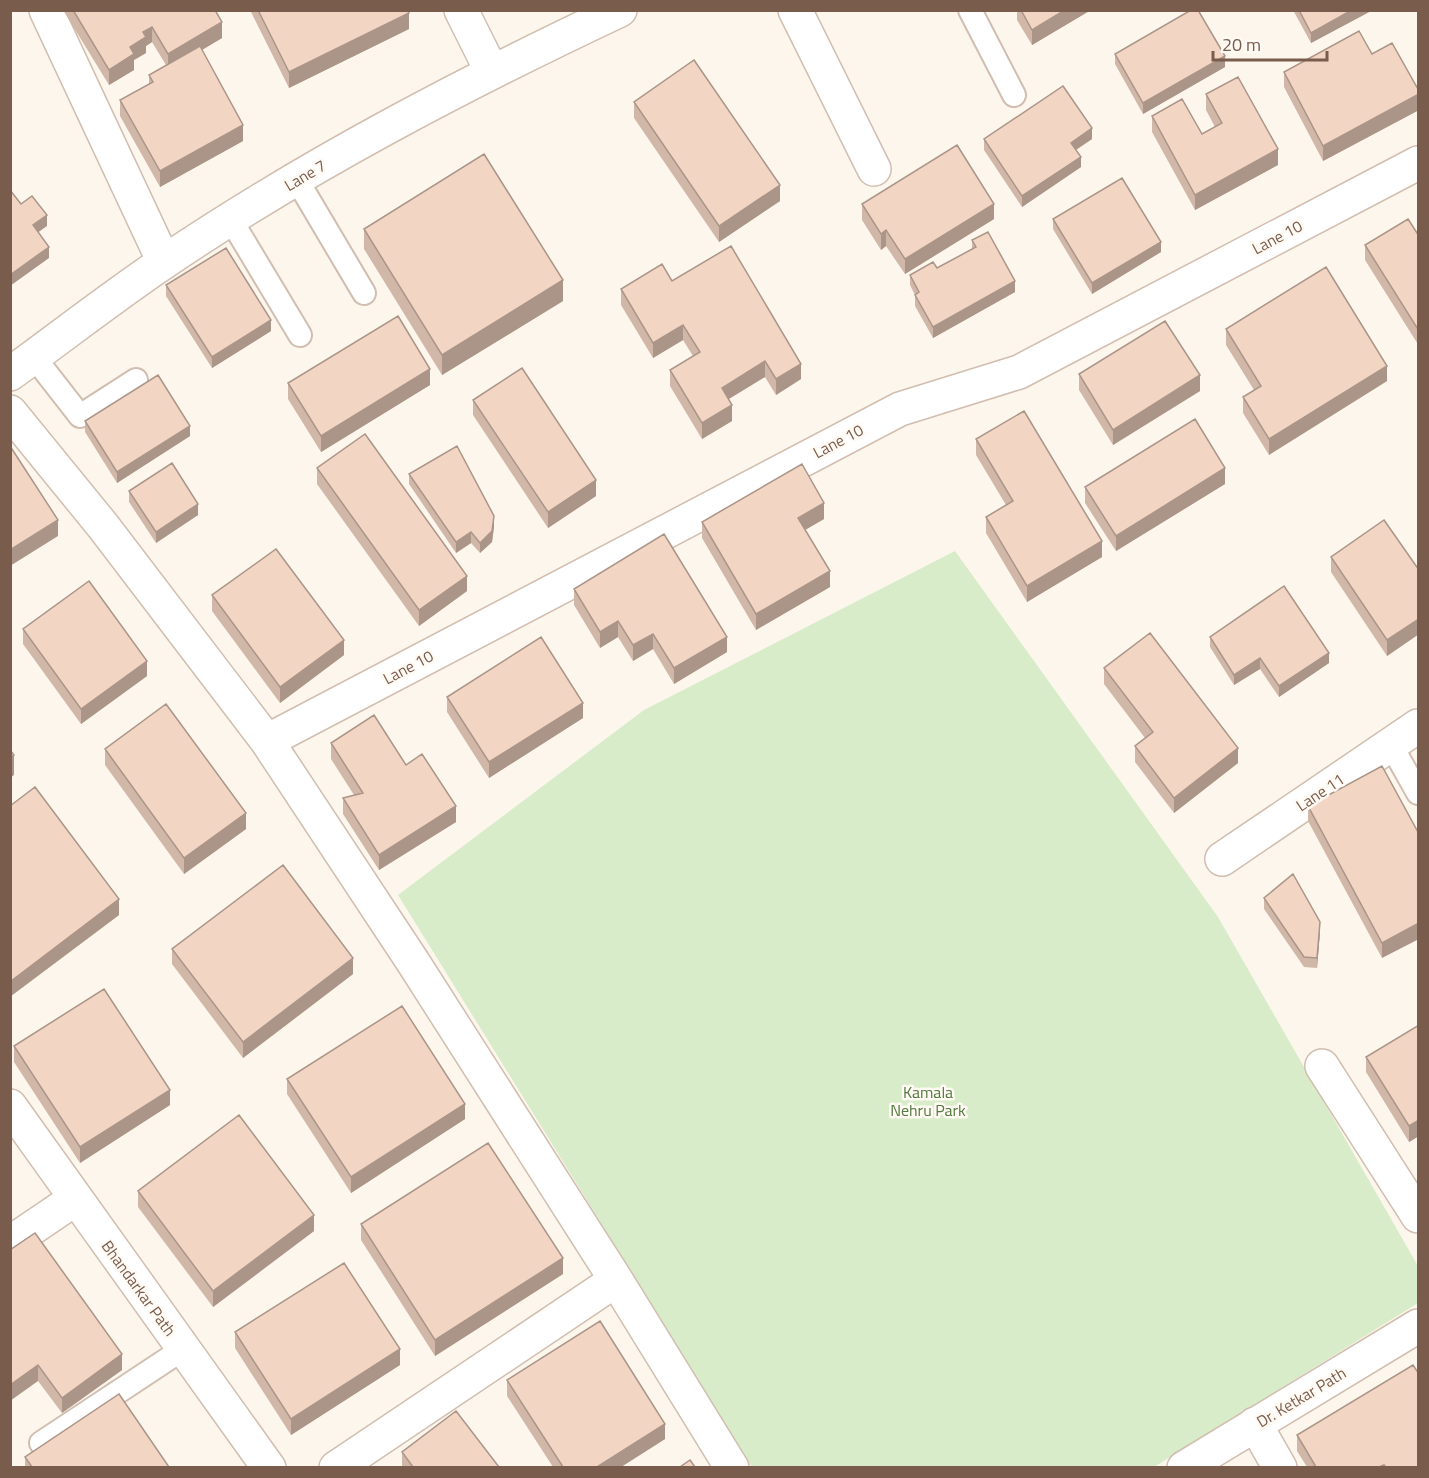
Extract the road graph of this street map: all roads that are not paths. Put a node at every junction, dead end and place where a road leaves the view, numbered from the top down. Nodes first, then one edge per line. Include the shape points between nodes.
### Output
1 (46, 10) edge
2 (461, 10) edge
3 (620, 10) edge
4 (795, 10) edge
5 (970, 10) edge
6 (491, 70) junction
7 (1014, 95) dead end
8 (1419, 163) edge
9 (874, 169) dead end
10 (297, 180) junction
11 (231, 220) junction
12 (164, 262) junction
13 (364, 293) dead end
14 (300, 335) dead end
15 (22, 366) edge
16 (136, 380) dead end
17 (10, 412) edge
18 (1419, 726) edge
19 (267, 741) junction
20 (1391, 745) junction
21 (1419, 793) edge
22 (1222, 859) dead end
23 (1322, 1066) dead end
24 (10, 1106) edge
25 (75, 1199) junction
26 (1419, 1216) edge
27 (10, 1243) edge
28 (616, 1280) junction
29 (1416, 1333) edge
30 (183, 1348) junction
31 (1255, 1424) junction
32 (41, 1443) edge
33 (269, 1467) edge
34 (336, 1467) edge
35 (732, 1467) edge
36 (1184, 1467) edge
37 (1280, 1467) edge

1 - 12 street
2 - 6 street
3 - 6 street, Lane 7
4 - 9 street
5 - 7 lane
6 - 10 street, Lane 7
8 - 19 street, Lane 10 via 1019,372 900,409
10 - 11 street, Lane 7
10 - 13 lane
11 - 12 street, Lane 7
11 - 14 lane
12 - 15 street, Lane 7
15 - 16 lane via 80,416
17 - 19 street via 104,526
18 - 20 street, Lane 11
19 - 28 street
20 - 21 lane
20 - 22 street, Lane 11
23 - 26 street
24 - 25 street, Bhandarkar Path
25 - 27 street
25 - 30 street, Bhandarkar Path
28 - 34 street
28 - 35 street
29 - 31 street, Dr. Ketkar Path
30 - 32 lane
30 - 33 street, Bhandarkar Path
31 - 36 street, Dr. Ketkar Path
31 - 37 street

